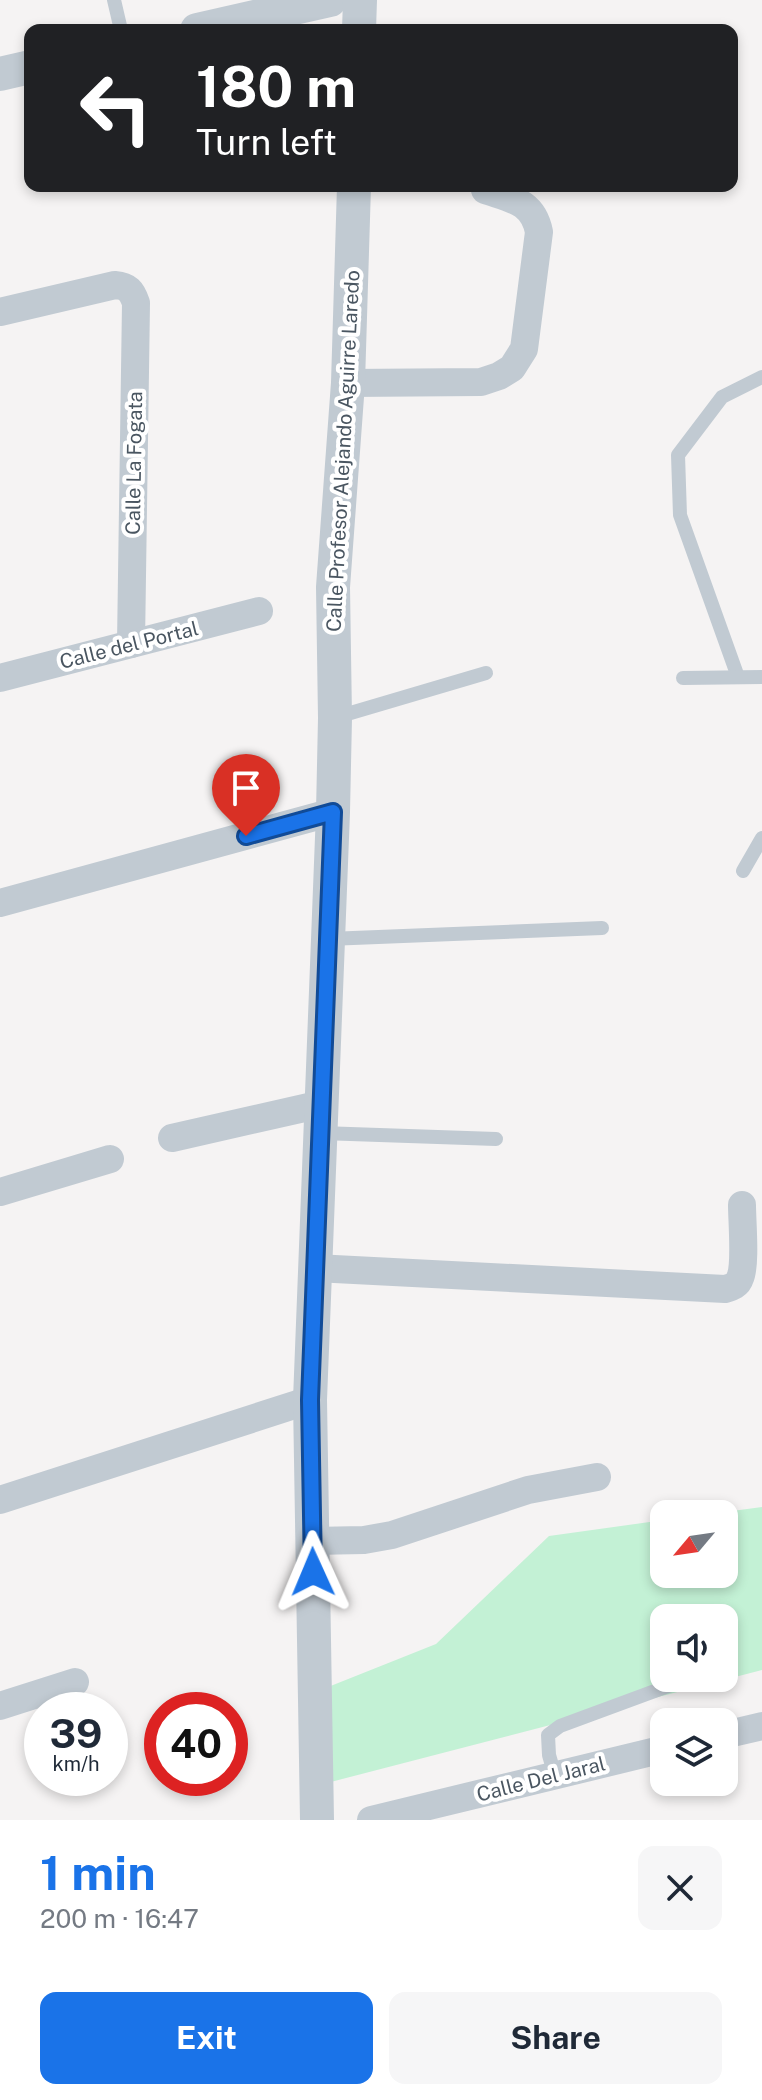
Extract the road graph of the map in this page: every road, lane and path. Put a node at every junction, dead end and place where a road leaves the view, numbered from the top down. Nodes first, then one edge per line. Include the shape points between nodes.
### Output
1 (114, 0) edge
2 (330, 0) edge
3 (360, 0) edge
4 (120, 24) edge
5 (224, 24) edge
6 (359, 24) edge
7 (24, 68) edge
8 (0, 74) edge
9 (354, 192) edge
10 (490, 192) edge
11 (0, 312) edge
12 (762, 377) edge
13 (348, 383) junction
14 (259, 611) dead end
15 (131, 644) junction
16 (486, 673) dead end
17 (738, 677) junction
18 (762, 677) edge
19 (0, 678) edge
20 (683, 678) dead end
21 (335, 718) junction
22 (333, 812) junction
23 (762, 838) edge
24 (743, 871) dead end
25 (0, 903) edge
26 (602, 928) dead end
27 (328, 939) junction
28 (321, 1118) junction
29 (172, 1138) dead end
30 (496, 1139) dead end
31 (110, 1159) dead end
32 (0, 1192) edge
33 (742, 1205) dead end
34 (315, 1268) junction
35 (310, 1400) junction
36 (597, 1477) dead end
37 (0, 1500) edge
38 (312, 1541) junction
39 (75, 1682) dead end
40 (652, 1692) edge
41 (0, 1706) edge
42 (762, 1726) edge
43 (738, 1732) edge
44 (650, 1752) edge
45 (555, 1776) junction
46 (317, 1820) edge
47 (371, 1820) edge

1 - 4 lane
2 - 5 street
3 - 6 street
7 - 8 street
9 - 13 street, Calle Profesor Alejando Aguirre Laredo
10 - 13 street via 527,207 539,232 524,349 512,368 481,382
11 - 15 street, Calle La Fogata via 115,285 129,288 136,303
12 - 17 lane via 722,397 678,455 680,515
13 - 21 street, Calle Profesor Alejando Aguirre Laredo via 333,587
14 - 15 street, Calle del Portal
15 - 19 street, Calle del Portal
16 - 21 lane
17 - 18 lane
17 - 20 lane
21 - 22 street, Calle Profesor Alejando Aguirre Laredo
22 - 25 street
22 - 27 street, Calle Profesor Alejando Aguirre Laredo
23 - 24 lane
26 - 27 lane
27 - 28 street, Calle Profesor Alejando Aguirre Laredo
28 - 29 street
28 - 30 lane
28 - 34 street, Calle Profesor Alejando Aguirre Laredo
31 - 32 street
33 - 34 street via 740,1280 725,1289
34 - 35 street, Calle Profesor Alejando Aguirre Laredo
35 - 37 street
35 - 38 street, Calle Profesor Alejando Aguirre Laredo
36 - 38 street via 528,1490 392,1535
38 - 46 street, Calle Profesor Alejando Aguirre Laredo
39 - 41 street
40 - 45 lane via 553,1730 548,1735
42 - 43 street
44 - 45 street, Calle Del Jaral
45 - 47 street, Calle Del Jaral

